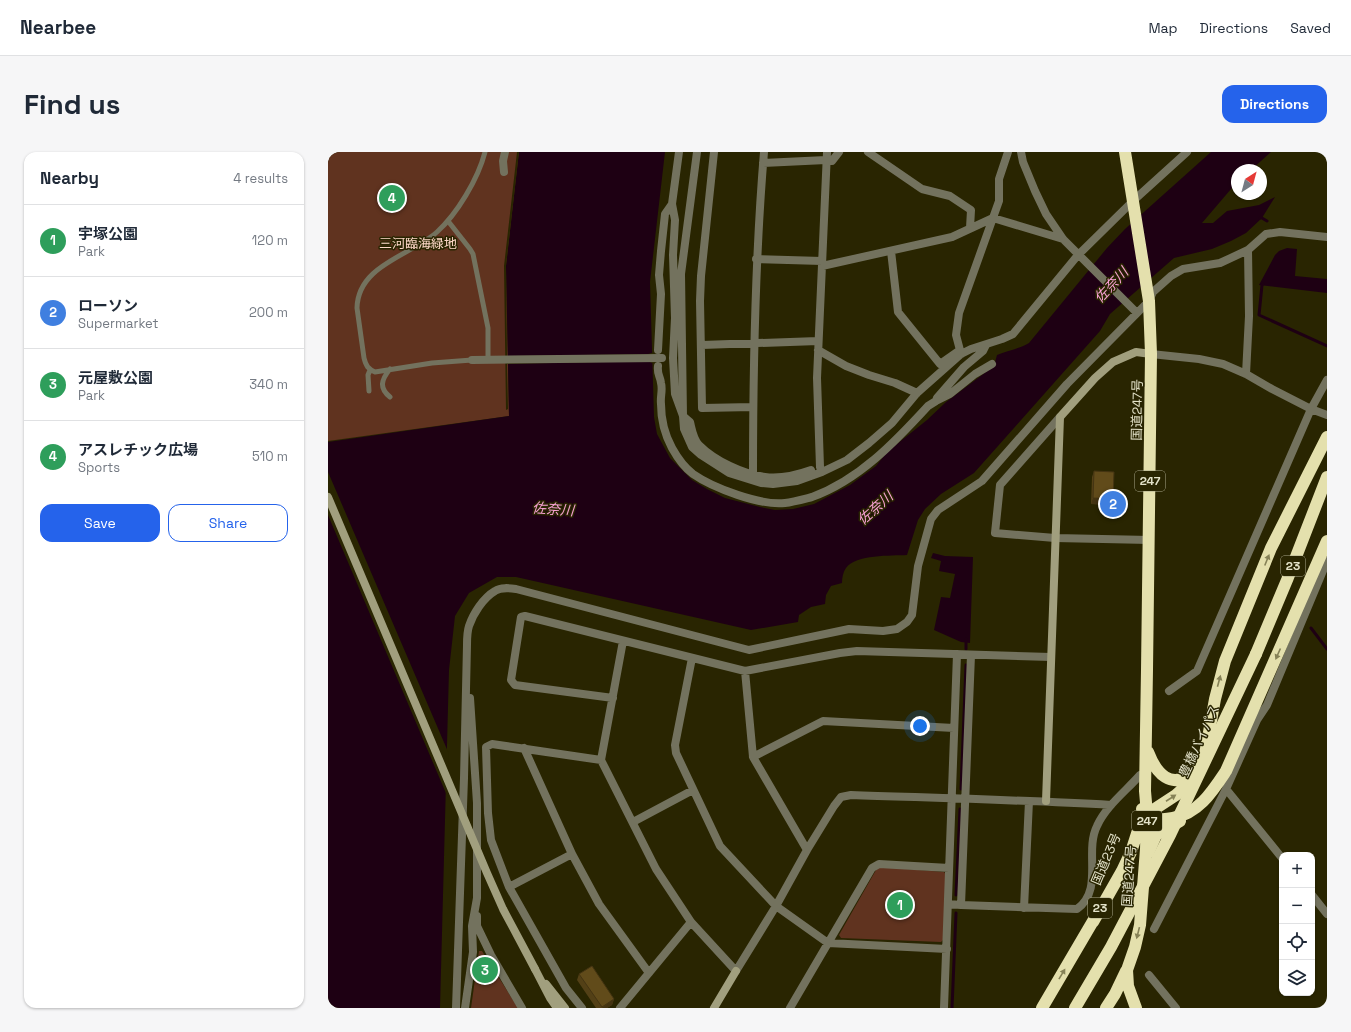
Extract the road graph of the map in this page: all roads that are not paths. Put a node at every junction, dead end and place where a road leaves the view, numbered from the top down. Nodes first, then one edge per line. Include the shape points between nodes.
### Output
1 (485, 152) edge
2 (505, 152) edge
3 (678, 152) edge
4 (697, 152) edge
5 (714, 152) edge
6 (764, 152) edge
7 (839, 152) edge
8 (868, 152) edge
9 (1008, 152) edge
10 (1021, 152) edge
11 (1125, 152) edge
12 (1187, 152) edge
13 (826, 156) edge
14 (763, 162) junction
15 (504, 172) dead end
16 (672, 204) junction
17 (1134, 204) junction
18 (993, 218) junction
19 (448, 220) junction
20 (970, 228) junction
21 (1327, 236) edge
22 (1063, 239) junction
23 (1248, 250) junction
24 (891, 252) junction
25 (1080, 258) junction
26 (756, 259) junction
27 (822, 264) junction
28 (1149, 296) junction
29 (1135, 311) junction
30 (754, 343) junction
31 (702, 345) junction
32 (818, 345) junction
33 (986, 345) junction
34 (658, 350) dead end
35 (960, 352) junction
36 (1151, 354) junction
37 (488, 356) dead end
38 (673, 358) junction
39 (683, 358) junction
40 (472, 360) joint
41 (992, 364) dead end
42 (658, 366) dead end
43 (370, 370) junction
44 (390, 370) junction
45 (1246, 374) junction
46 (1327, 380) edge
47 (369, 391) dead end
48 (917, 393) junction
49 (390, 397) dead end
50 (936, 401) junction
51 (753, 407) junction
52 (1311, 409) junction
53 (1327, 415) edge
54 (682, 416) junction
55 (1060, 418) junction
56 (1327, 437) edge
57 (821, 470) junction
58 (752, 474) junction
59 (1327, 477) edge
60 (1327, 493) edge
61 (328, 497) edge
62 (1055, 538) junction
63 (1150, 540) junction
64 (1327, 541) edge
65 (1327, 561) edge
66 (623, 641) junction
67 (466, 645) junction
68 (957, 654) junction
69 (971, 654) junction
70 (1259, 655) junction
71 (1051, 657) junction
72 (692, 658) junction
73 (1147, 670) junction
74 (745, 671) junction
75 (1169, 691) dead end
76 (612, 698) junction
77 (954, 728) junction
78 (1147, 747) junction
79 (524, 748) junction
80 (753, 757) junction
81 (1202, 758) junction
82 (601, 760) junction
83 (1140, 775) junction
84 (1226, 789) junction
85 (693, 790) junction
86 (952, 798) junction
87 (965, 800) junction
88 (1139, 800) junction
89 (1029, 801) junction
90 (1046, 801) junction
91 (1111, 805) junction
92 (1147, 814) junction
93 (1189, 814) junction
94 (633, 822) junction
95 (807, 850) junction
96 (572, 854) junction
97 (1279, 854) edge
98 (1145, 862) junction
99 (949, 868) junction
100 (509, 886) junction
101 (477, 898) junction
102 (1315, 899) edge
103 (948, 904) junction
104 (961, 905) junction
105 (776, 906) junction
106 (1024, 908) junction
107 (1327, 914) edge
108 (691, 922) junction
109 (1093, 922) junction
110 (1154, 929) dead end
111 (828, 943) junction
112 (947, 949) junction
113 (1126, 970) junction
114 (736, 971) junction
115 (537, 973) junction
116 (649, 973) junction
117 (1149, 975) dead end
118 (456, 1008) edge
119 (465, 1008) edge
120 (522, 1008) edge
121 (557, 1008) edge
122 (565, 1008) edge
123 (582, 1008) edge
124 (620, 1008) edge
125 (714, 1008) edge
126 (790, 1008) edge
127 (944, 1008) edge
128 (1042, 1008) edge
129 (1075, 1008) edge
130 (1082, 1008) edge
131 (1106, 1008) edge
132 (1136, 1008) edge
133 (1176, 1008) edge

1 - 19 lane via 476,176
2 - 15 street
3 - 16 street
4 - 39 street via 681,274
5 - 31 street via 701,276
6 - 14 street
7 - 13 street via 832,161
8 - 20 street via 922,189 950,196 972,210
9 - 18 street via 999,179 999,201
10 - 22 street via 1046,214
11 - 17 highway, 国道247号 / 247
12 - 17 street
13 - 14 street
13 - 27 street
14 - 26 street
16 - 34 street via 665,214 659,275 661,294
16 - 38 street via 675,220
17 - 25 street
17 - 28 highway, 国道247号 / 247
18 - 20 street
18 - 22 street
18 - 35 street via 959,313 956,335
19 - 37 lane via 473,254 488,328
19 - 43 lane via 437,232 375,272 359,294 357,308 364,358
20 - 24 street via 952,237
21 - 23 street via 1280,232 1266,234
22 - 25 street
23 - 28 street via 1220,263 1182,269
23 - 45 street
24 - 27 street
24 - 35 street via 898,312 940,364
25 - 29 street
25 - 33 street via 1013,334
26 - 27 street
26 - 30 street
27 - 32 street
28 - 29 street
28 - 36 highway, 国道247号 / 247
29 - 67 street via 982,481 938,510 931,519 918,566 912,615 897,630 848,629 749,650 516,588 505,588 495,591 476,610 468,627
30 - 31 street
30 - 32 street
30 - 51 street
31 - 51 street via 702,408
32 - 48 street via 846,366
32 - 57 street
33 - 35 street
33 - 50 street
35 - 48 street
36 - 45 street via 1223,364
36 - 55 street via 1136,352 1113,362 1095,378
36 - 63 highway, 国道247号 / 247
38 - 39 lane
38 - 40 street, bridge
38 - 54 street via 675,394
39 - 54 street
40 - 44 lane
41 - 50 street
42 - 50 street via 663,425 678,457 693,473 713,484 738,495 765,502 785,503 828,490 871,463
43 - 44 lane
43 - 47 lane
44 - 49 lane via 384,377 383,387 384,392
45 - 52 street
46 - 52 street
48 - 57 street via 892,423 869,443 847,460
51 - 58 street
52 - 53 street
52 - 75 street via 1197,671
54 - 57 street via 684,429 692,447 729,473 773,484 797,481
54 - 58 street via 690,422 698,444 722,462
55 - 62 street
55 - 62 street via 1000,485 995,533
81 -> 56 highway via 1225,661 1271,548
57 - 58 street via 789,476 765,477
59 - 70 highway, 豊橋バイパス / 23
60 - 70 highway, 豊橋バイパス / 23
61 - 115 street, bridge via 487,873
62 - 63 street
62 - 71 street
63 - 73 highway, 国道247号 / 247
64 -> 93 highway via 1226,771 1209,795
65 - 84 street via 1267,706 1257,720
66 - 72 street
66 - 76 street
66 - 76 street via 521,617 511,680 515,685
67 - 101 street via 477,803
67 - 118 street
68 - 69 street
68 - 74 street via 856,651
68 - 77 street
69 - 71 street
69 - 87 street
70 - 129 highway, 豊橋バイパス / 23, bridge via 1170,835 1111,947
70 - 130 highway, 豊橋バイパス / 23 via 1175,837 1116,950
71 - 90 street
72 - 74 street
72 - 85 street via 675,745 676,753
73 - 78 highway, 国道247号 / 247
73 - 83 highway, 国道247号 / 247
74 - 80 street
76 - 82 street
77 - 80 street via 823,721
77 - 86 street
78 - 81 highway via 1153,765 1161,774 1172,780 1189,775
78 - 92 highway, 国道247号 / 247
79 - 82 street
79 - 96 street
79 - 100 street via 492,744 486,747 491,840
80 - 95 street
92 -> 81 highway via 1185,787
82 - 94 street
83 - 88 highway, 国道247号 / 247
83 - 91 street
84 - 97 street
84 - 110 street
85 - 94 street
85 - 105 street via 720,846
86 - 87 street
86 - 95 street via 851,795 841,797
86 - 99 street
87 - 89 street
87 - 104 street
88 - 92 highway
88 - 109 highway, 国道23号 / 23 via 1125,854
89 - 90 street
89 - 106 street
90 - 91 street
91 - 106 street via 1097,826 1092,840 1092,886 1083,905 1077,909
92 - 93 highway via 1158,820
92 - 98 highway, 国道247号 / 247
92 - 109 highway via 1140,824 1122,871
93 - 98 highway via 1156,835
94 - 108 street via 656,869
95 - 105 street
96 - 100 street
96 - 116 street via 599,904
98 -> 113 highway, 国道247号 / 247 via 1140,925
99 - 103 street
99 - 111 street via 879,864 872,868
100 - 123 street via 566,988
101 - 119 street
101 - 120 street via 477,926
102 - 107 street
103 - 104 street
103 - 112 street
104 - 106 street
105 - 111 street
105 - 114 street
108 - 114 street
108 - 116 street
128 -> 109 highway, 国道23号 / 23
111 - 112 street
111 - 126 street
112 - 127 street
113 - 131 highway
113 - 132 highway via 1128,986
114 - 125 street
115 - 121 street
115 - 122 street
116 - 124 street
117 - 133 street

